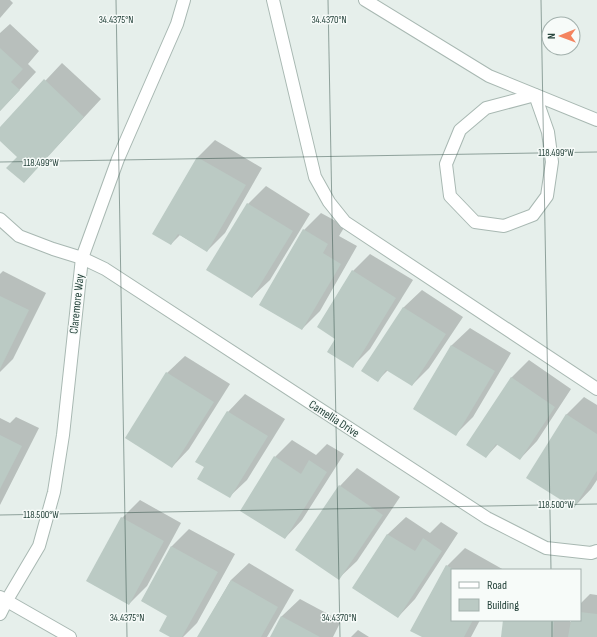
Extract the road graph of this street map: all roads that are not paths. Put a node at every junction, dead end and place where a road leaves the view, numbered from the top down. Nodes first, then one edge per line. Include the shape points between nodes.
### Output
1 (184, 0) edge
2 (273, 0) edge
3 (365, 0) edge
4 (535, 95) junction
5 (597, 120) edge
6 (0, 219) edge
7 (82, 258) junction
8 (597, 389) edge
9 (597, 551) edge
10 (3, 598) edge
11 (0, 614) edge
12 (70, 637) edge

1 - 7 street, Claremore Way via 177,24 118,159
2 - 8 street via 315,177 328,202 345,222
3 - 4 street via 489,76
4 - 4 street via 486,108 460,130 446,164 450,196 475,222 504,226 533,215 547,196 552,162 548,132
4 - 5 street
6 - 7 street, Camellia Drive via 19,236
7 - 9 street, Camellia Drive via 105,269 487,518 546,548 592,553
7 - 10 street, Claremore Way via 63,435 54,492 39,546
10 - 11 street, Claremore Way
10 - 12 street

